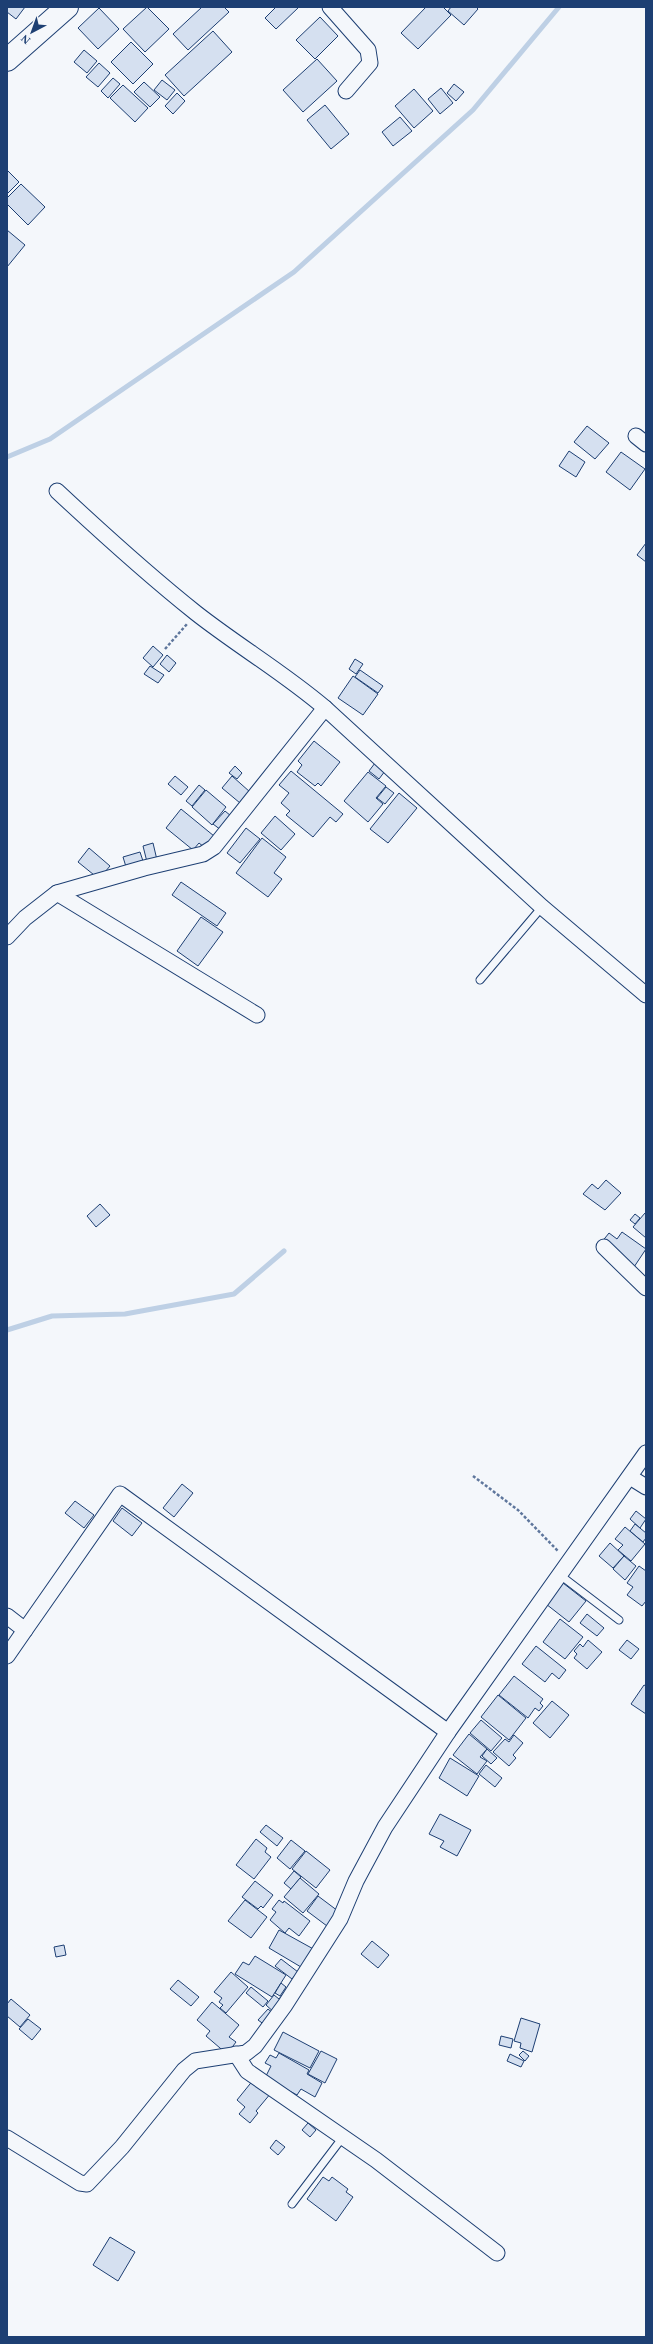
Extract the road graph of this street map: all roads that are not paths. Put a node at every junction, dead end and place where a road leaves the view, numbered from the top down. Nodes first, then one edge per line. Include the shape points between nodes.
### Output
1 (67, 7) edge
2 (330, 7) edge
3 (7, 60) edge
4 (346, 92) dead end
5 (56, 491) dead end
6 (325, 708) junction
7 (57, 893) junction
8 (542, 907) junction
9 (7, 937) edge
10 (480, 980) dead end
11 (646, 995) edge
12 (257, 1015) dead end
13 (604, 1247) dead end
14 (646, 1288) edge
15 (646, 1453) edge
16 (630, 1477) junction
17 (646, 1487) edge
18 (564, 1570) junction
19 (7, 1616) edge
20 (619, 1620) dead end
21 (25, 1630) junction
22 (7, 1656) edge
23 (448, 1732) junction
24 (236, 2054) junction
25 (343, 2137) junction
26 (7, 2138) edge
27 (292, 2204) dead end
28 (497, 2253) dead end

1 - 3 main road
2 - 4 street via 368,50 370,56 370,64
5 - 6 street via 132,560 197,614 292,680
6 - 7 street via 214,847 202,854
6 - 8 street
7 - 9 street via 25,918
7 - 12 street
8 - 10 lane
8 - 11 street
13 - 14 street
15 - 16 street
16 - 17 street
16 - 18 street
18 - 20 lane
18 - 23 street
19 - 21 street
21 - 22 street
21 - 23 street via 120,1494
23 - 24 street via 384,1827 340,1919 285,2005 255,2046 246,2053
24 - 25 street via 247,2071
24 - 26 street via 195,2061 184,2070 122,2147 87,2184 80,2183
25 - 27 lane
25 - 28 street

